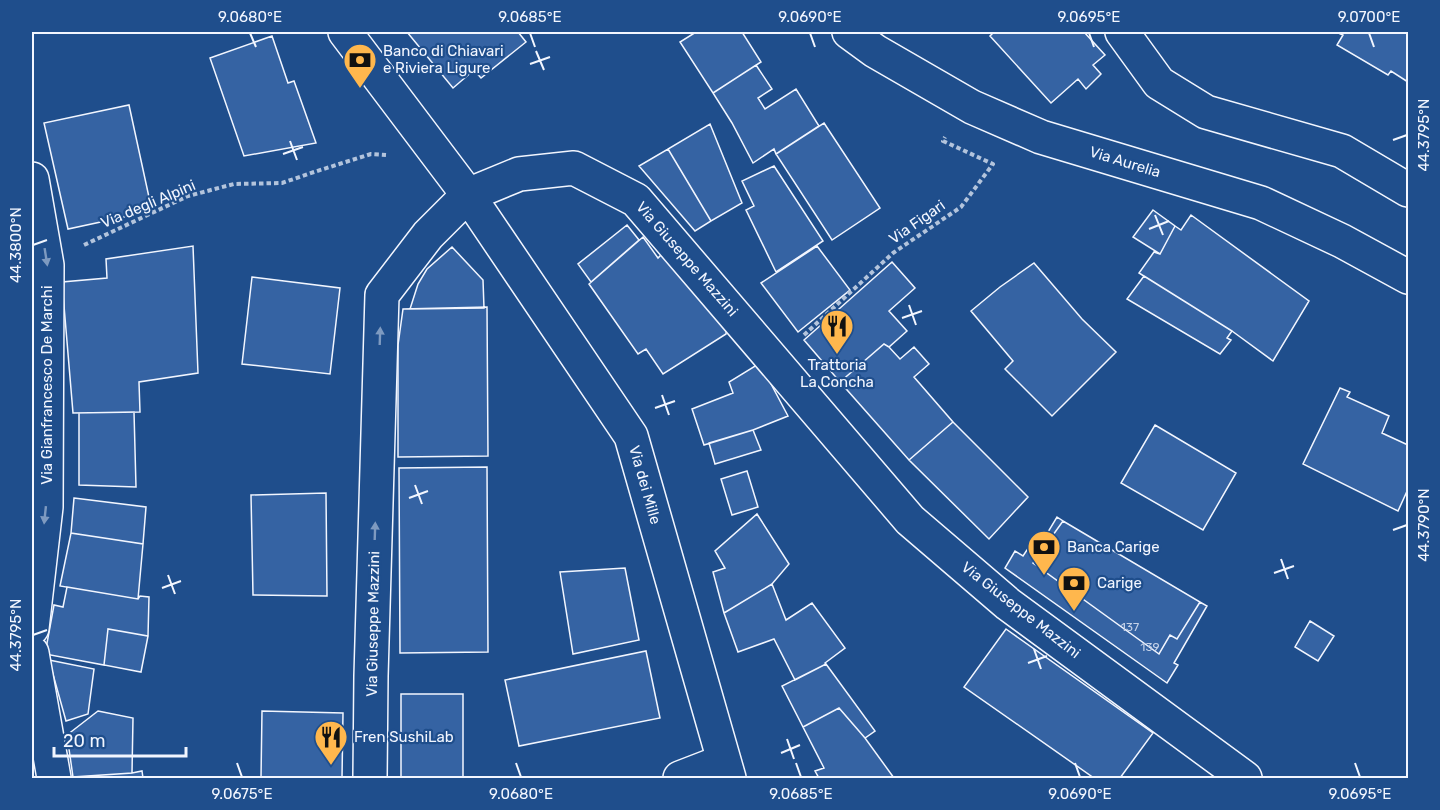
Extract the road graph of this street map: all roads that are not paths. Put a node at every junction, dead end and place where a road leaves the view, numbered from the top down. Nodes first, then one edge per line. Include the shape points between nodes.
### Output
1 (345, 32) edge
2 (849, 32) edge
3 (1122, 32) edge
4 (32, 179) edge
5 (1408, 190) edge
6 (468, 195) junction
7 (1408, 278) edge
8 (32, 628) edge
9 (32, 653) edge
10 (727, 770) edge
11 (54, 778) edge
12 (370, 778) edge
13 (680, 778) edge
14 (1245, 778) edge

1 - 6 street, Via dei Mille
2 - 7 street, Via Aurelia via 963,102 1041,137 1261,203
3 - 5 street via 1159,83 1206,112 1342,152
4 -> 8 street, Via Gianfrancesco De Marchi via 47,265 46,507
6 - 10 street, Via dei Mille via 631,436
12 -> 6 street, Via Giuseppe Mazzini via 382,295 428,234
6 - 14 street, Via Giuseppe Mazzini via 519,174 574,168 636,200 910,520 1008,604
9 - 11 street
10 - 13 street

